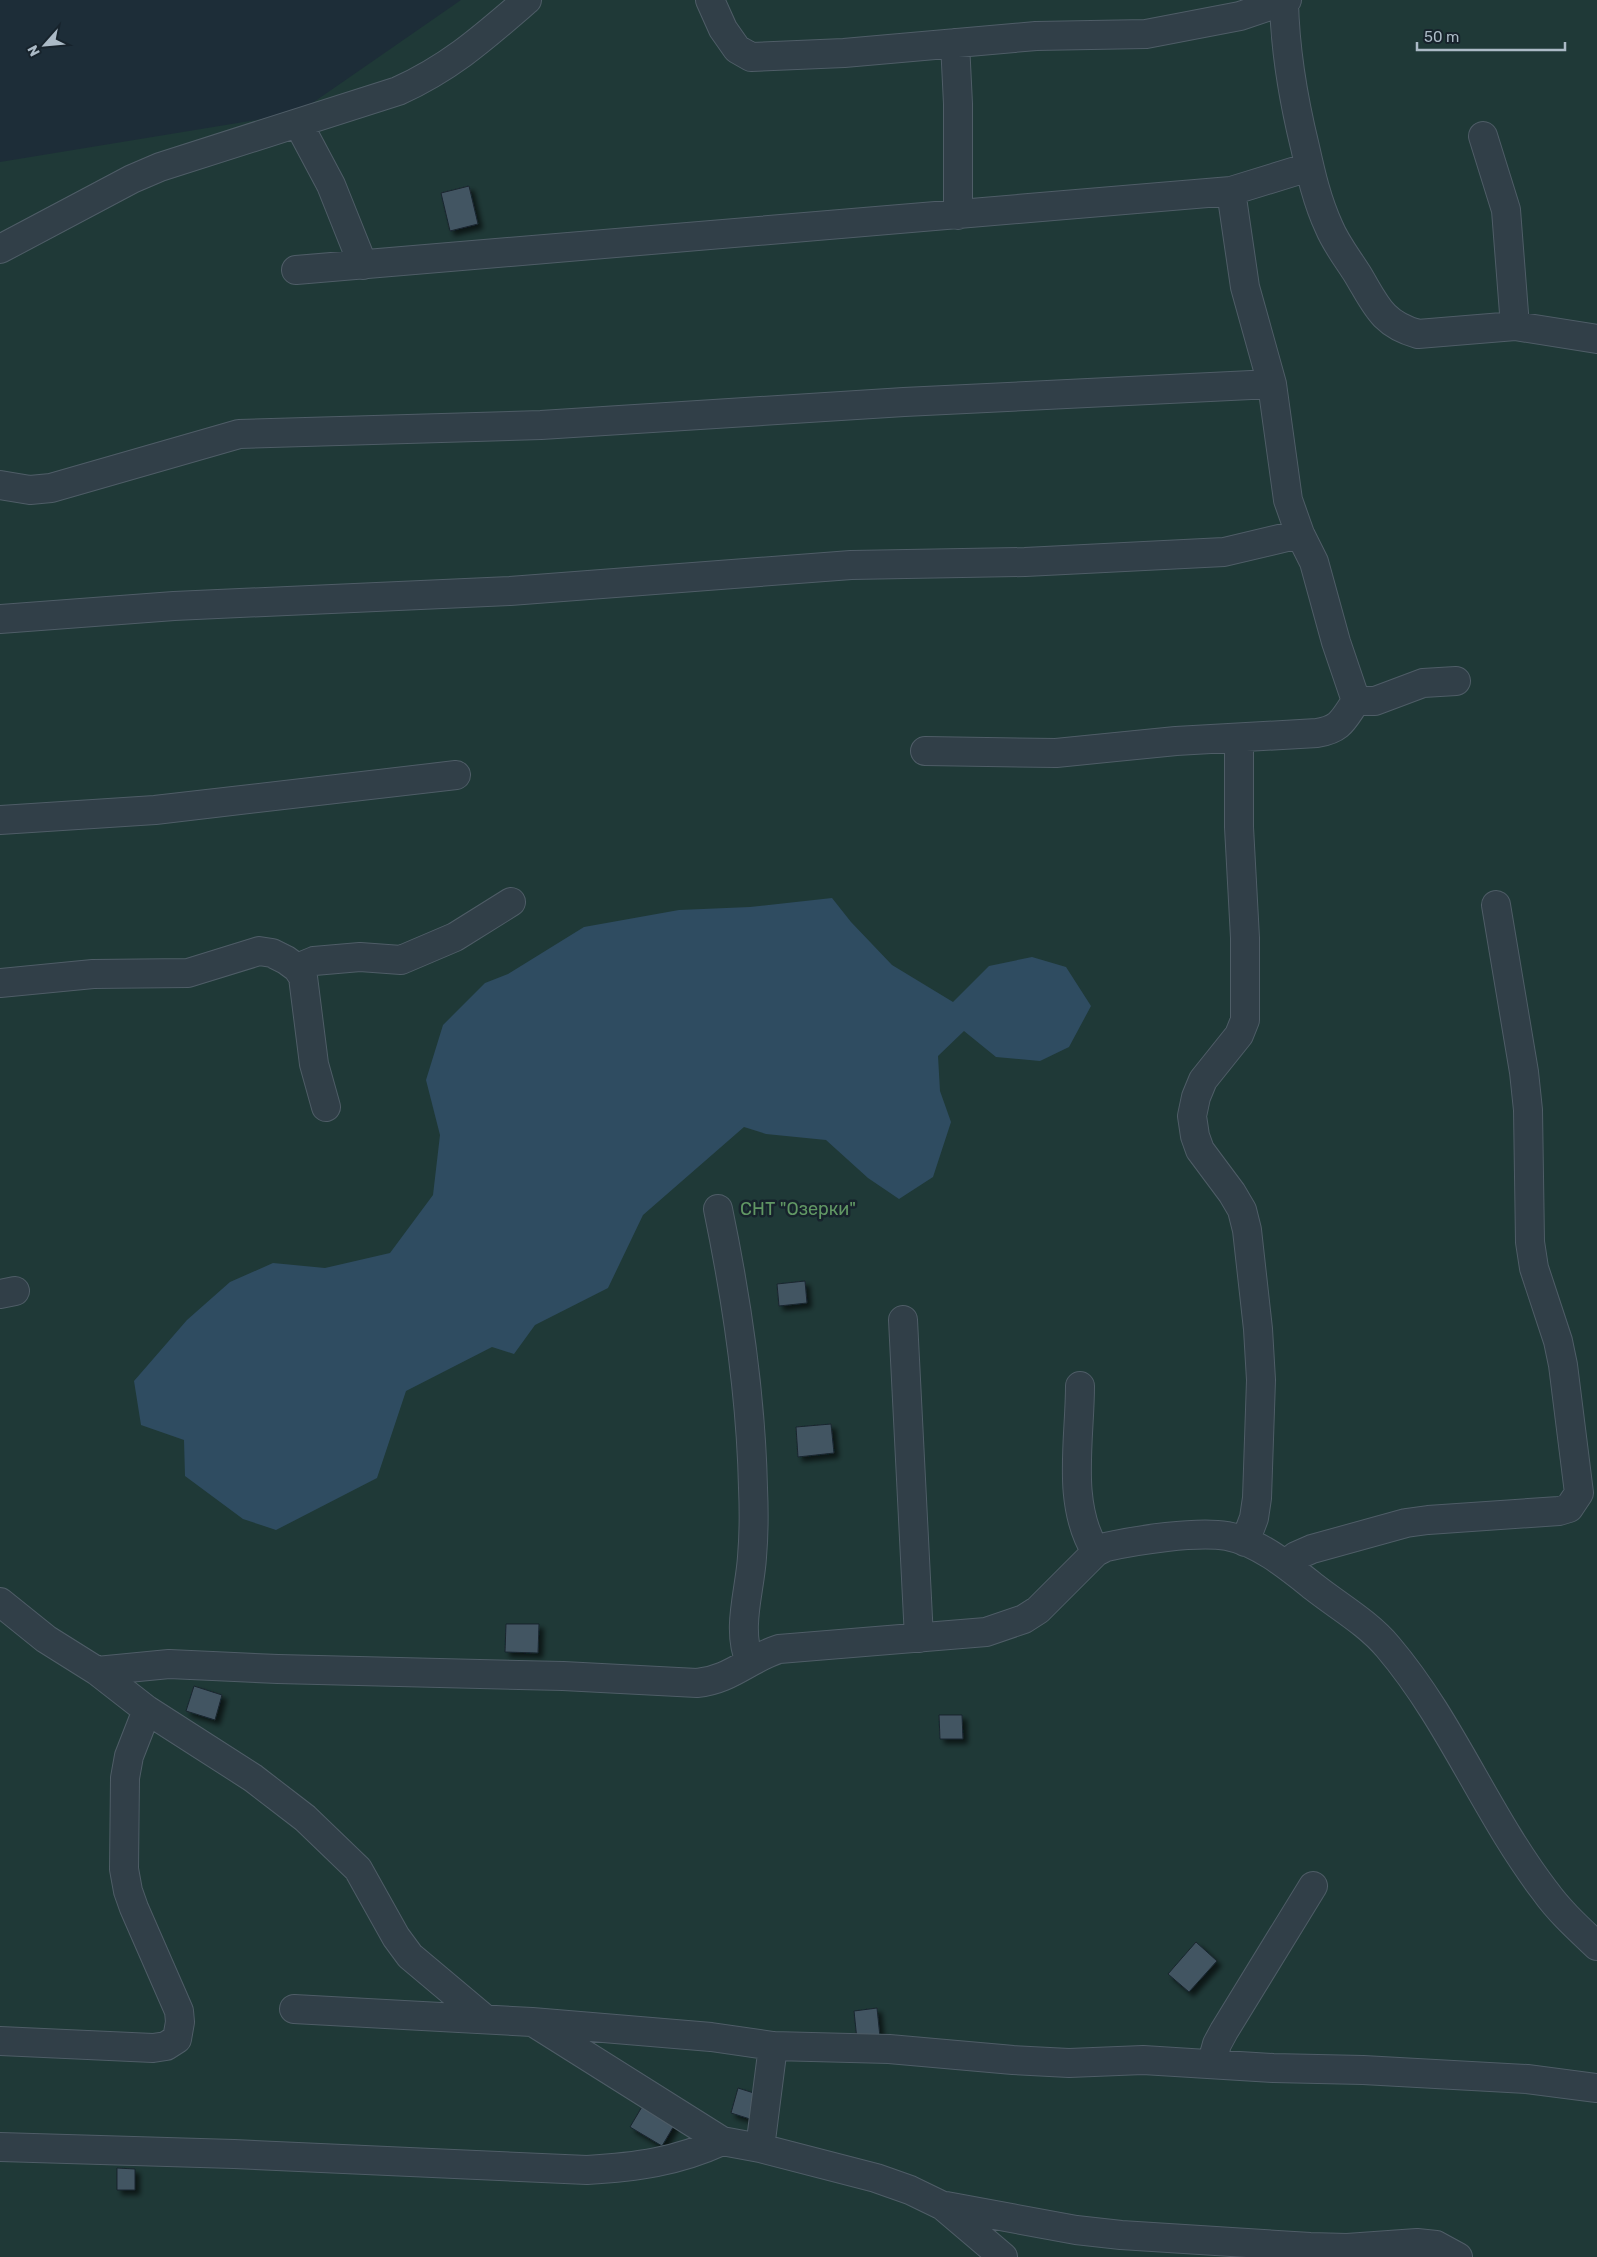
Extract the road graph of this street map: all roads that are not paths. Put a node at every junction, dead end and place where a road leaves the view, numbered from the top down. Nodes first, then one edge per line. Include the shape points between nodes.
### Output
1 (527, 0) edge
2 (710, 0) edge
3 (1286, 1) edge
4 (955, 43) junction
5 (298, 123) junction
6 (1483, 136) dead end
7 (1309, 167) junction
8 (1232, 191) junction
9 (958, 215) junction
10 (0, 249) edge
11 (363, 265) junction
12 (296, 270) dead end
13 (1515, 326) junction
14 (1597, 339) edge
15 (1272, 384) junction
16 (0, 485) edge
17 (1300, 534) junction
18 (0, 619) edge
19 (1456, 681) dead end
20 (1356, 701) junction
21 (1239, 738) junction
22 (925, 751) dead end
23 (456, 776) dead end
24 (0, 820) edge
25 (511, 902) dead end
26 (1496, 905) dead end
27 (297, 968) junction
28 (0, 983) edge
29 (326, 1107) dead end
30 (718, 1209) dead end
31 (903, 1320) dead end
32 (1080, 1386) dead end
33 (1244, 1542) junction
34 (1096, 1552) junction
35 (1286, 1564) junction
36 (0, 1602) edge
37 (919, 1638) junction
38 (750, 1662) junction
39 (97, 1671) junction
40 (147, 1710) junction
41 (1313, 1886) dead end
42 (1597, 1946) edge
43 (294, 2009) dead end
44 (485, 2019) junction
45 (532, 2022) junction
46 (0, 2041) edge
47 (773, 2046) junction
48 (1212, 2062) junction
49 (1597, 2088) edge
50 (722, 2141) junction
51 (0, 2147) edge
52 (760, 2148) junction
53 (942, 2206) junction
54 (1003, 2257) edge
55 (1458, 2257) edge

1 - 5 street via 469,51 429,77 398,91
2 - 4 street via 723,29 737,49 751,57 844,54
3 - 4 street via 1240,16 1146,34 1036,36
3 - 7 street via 1287,63
4 - 9 street
5 - 10 street via 160,167
5 - 11 street via 331,185
6 - 13 street via 1506,210
7 - 8 street
7 - 13 street via 1330,229 1389,322 1418,334
8 - 9 street
8 - 15 street via 1245,286
9 - 11 street
11 - 12 street
13 - 14 street
15 - 16 street via 904,402 542,425 239,434 51,488 30,490
15 - 17 street via 1283,475
17 - 18 street via 1224,552 1128,558 831,566 510,591 174,606
17 - 20 street via 1314,562
19 - 20 street via 1423,683 1375,701
20 - 21 street via 1332,730
21 - 22 street via 1056,753
21 - 33 street via 1245,1020 1239,1035 1203,1080 1192,1116 1200,1150 1237,1202 1247,1230 1261,1380 1254,1518
23 - 24 street via 155,810
25 - 27 street via 455,937 402,960 360,957 314,961
26 - 35 street via 1528,1110 1530,1242 1534,1268 1564,1365 1579,1493 1569,1508 1559,1511 1406,1523 1312,1549
27 - 28 street via 272,953 259,951 188,972 93,974
27 - 29 street via 306,991 314,1064
30 - 38 street via 744,1363 753,1486 752,1558 743,1636
31 - 37 street
32 - 34 street via 1077,1474 1083,1527
33 - 34 street via 1227,1536 1200,1535 1120,1544
33 - 35 street
34 - 37 street via 1059,1591 1024,1619 986,1632
35 - 42 street via 1387,1645 1447,1729 1525,1863 1564,1915
36 - 39 street via 46,1639
37 - 38 street via 779,1649
38 - 39 street via 715,1681 697,1683 169,1664
39 - 40 street
40 - 44 street via 253,1778 305,1818 358,1870 410,1956
40 - 46 street via 129,1756 125,1778 124,1869 134,1908 179,2011 177,2039 166,2046 153,2048
41 - 48 street via 1224,2031
43 - 44 street
44 - 45 street
45 - 47 street via 711,2037
45 - 50 street
47 - 48 street via 889,2049 1068,2063
47 - 52 street
48 - 49 street via 1273,2068 1527,2079
50 - 51 street via 666,2162 587,2170
50 - 52 street
52 - 53 street via 876,2178
53 - 54 street
53 - 55 street via 1121,2235 1310,2247 1436,2245

